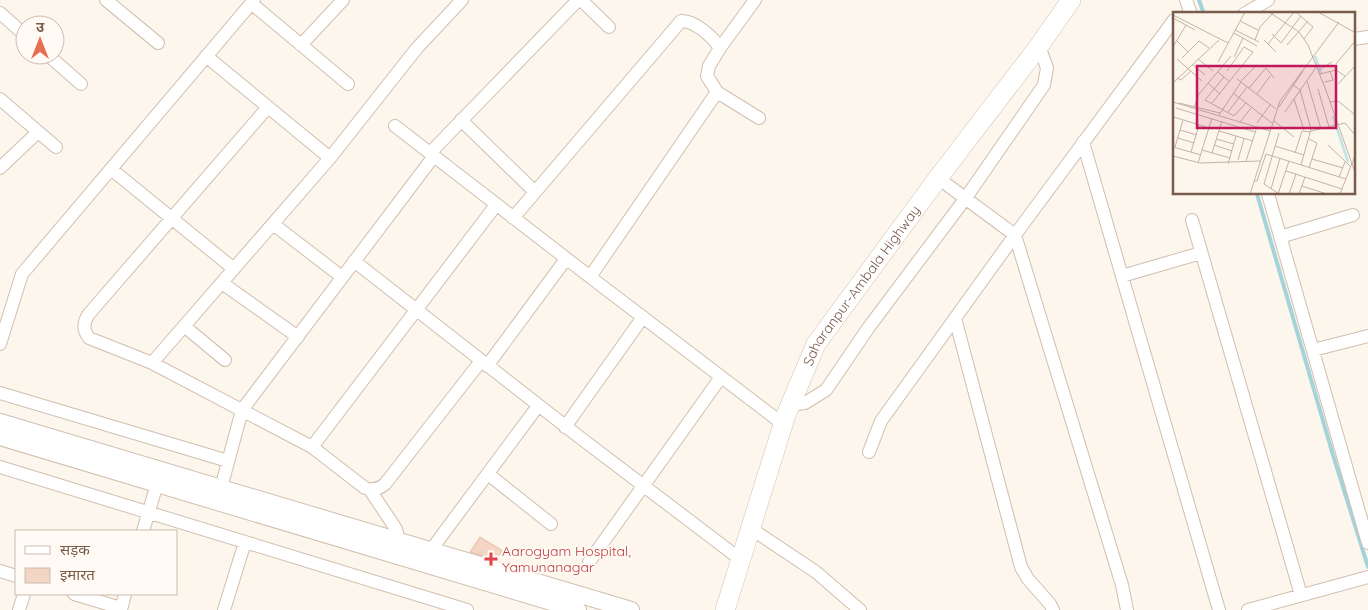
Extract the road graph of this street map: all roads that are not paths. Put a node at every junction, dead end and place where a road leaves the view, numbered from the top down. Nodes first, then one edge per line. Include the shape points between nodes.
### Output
1 (106, 0) edge
2 (343, 0) edge
3 (462, 0) edge
4 (579, 0) edge
5 (755, 0) edge
6 (1071, 0) edge
7 (1268, 0) edge
8 (252, 1) edge
9 (1247, 12) edge
10 (0, 14) edge
11 (1173, 21) edge
12 (15, 27) edge
13 (609, 27) dead end
14 (158, 43) dead end
15 (301, 45) junction
16 (1039, 46) junction
17 (720, 48) junction
18 (206, 56) junction
19 (59, 65) edge
20 (81, 84) dead end
21 (348, 84) dead end
22 (717, 92) junction
23 (0, 99) edge
24 (268, 106) junction
25 (759, 118) dead end
26 (461, 120) junction
27 (395, 126) dead end
28 (38, 132) junction
29 (1083, 142) junction
30 (56, 147) dead end
31 (432, 155) junction
32 (330, 158) junction
33 (0, 168) edge
34 (111, 169) junction
35 (938, 178) junction
36 (535, 192) junction
37 (1268, 195) edge
38 (964, 199) junction
39 (496, 205) junction
40 (1353, 215) dead end
41 (171, 218) junction
42 (513, 218) junction
43 (1192, 220) dead end
44 (273, 224) junction
45 (1015, 235) junction
46 (1280, 237) junction
47 (1201, 253) junction
48 (566, 259) junction
49 (354, 262) junction
50 (234, 269) junction
51 (1122, 276) junction
52 (342, 277) junction
53 (590, 277) junction
54 (222, 282) junction
55 (416, 310) junction
56 (643, 318) junction
57 (954, 318) junction
58 (184, 326) junction
59 (1368, 336) edge
60 (298, 337) junction
61 (0, 344) edge
62 (1313, 350) junction
63 (225, 360) dead end
64 (152, 363) junction
65 (484, 363) junction
66 (721, 377) junction
67 (0, 393) edge
68 (790, 405) junction
69 (538, 406) junction
70 (242, 410) junction
71 (0, 422) edge
72 (784, 424) junction
73 (565, 427) junction
74 (0, 437) edge
75 (312, 447) junction
76 (869, 452) dead end
77 (228, 462) junction
78 (0, 467) edge
79 (488, 474) junction
80 (157, 484) junction
81 (643, 486) junction
82 (221, 488) junction
83 (370, 490) junction
84 (148, 512) junction
85 (551, 524) dead end
86 (750, 528) junction
87 (143, 530) edge
88 (398, 541) junction
89 (245, 542) junction
90 (1368, 543) edge
91 (431, 550) junction
92 (740, 559) junction
93 (590, 562) dead end
94 (0, 570) edge
95 (15, 576) edge
96 (1366, 578) edge
97 (24, 595) edge
98 (77, 595) edge
99 (125, 595) edge
100 (1301, 595) junction
101 (588, 604) edge
102 (121, 609) edge
103 (19, 610) edge
104 (224, 610) edge
105 (467, 610) edge
106 (578, 610) edge
107 (631, 610) edge
108 (725, 610) edge
109 (860, 610) edge
110 (1053, 610) edge
111 (1126, 610) edge
112 (1218, 610) edge
113 (1248, 610) edge

1 - 14 street
2 - 15 street
3 - 32 street via 417,48
4 - 13 street
4 - 26 street
5 - 17 street
6 - 16 main road, Saharanpur-Ambala Highway
7 - 9 street
8 - 15 street
8 - 18 street
10 - 12 street
11 - 29 street
15 - 21 street
16 - 35 main road, Saharanpur-Ambala Highway
16 - 38 street via 1047,68 1044,85
17 - 22 street via 707,76
17 - 36 street via 697,27 681,21
18 - 24 street
18 - 34 street
19 - 20 street
22 - 25 street
22 - 53 street
23 - 28 street
24 - 32 street
24 - 41 street
26 - 31 street
26 - 36 street
27 - 31 street
28 - 30 street
28 - 33 street
29 - 45 street
29 - 51 street
31 - 39 street
31 - 49 street
32 - 44 street
34 - 41 street
34 - 61 street via 22,274
35 - 38 street
35 - 68 main road, Saharanpur-Ambala Highway via 816,344
36 - 42 street
37 - 46 street
38 - 45 street
38 - 68 street via 826,390 805,404
39 - 42 street
39 - 55 street
40 - 46 street
41 - 50 street
41 - 64 street via 88,315 84,328 89,338
42 - 48 street
43 - 47 street
44 - 50 street
44 - 52 street
45 - 57 street
45 - 111 street via 1122,585
46 - 62 street
47 - 51 street
47 - 100 street
48 - 53 street
48 - 65 street
49 - 52 street
49 - 55 street
50 - 54 street
51 - 112 street
52 - 60 street
53 - 56 street
54 - 58 street
54 - 60 street
55 - 65 street
55 - 75 street
56 - 66 street
56 - 73 street
57 - 76 street via 882,421
57 - 110 street via 1021,567
58 - 63 street
58 - 64 street
59 - 62 street
60 - 70 street
62 - 90 street
64 - 70 street
65 - 69 street
65 - 83 street via 385,484
66 - 72 street
66 - 81 street
67 - 77 street
68 - 72 main road, Saharanpur-Ambala Highway
69 - 73 street
69 - 79 street
70 - 75 street
70 - 77 street
71 - 82 street
72 - 86 main road, Saharanpur-Ambala Highway
73 - 81 street
74 - 80 street
75 - 83 street
77 - 82 street
78 - 84 street
79 - 85 street
79 - 91 street
80 - 84 street
80 - 106 street
81 - 92 street
81 - 93 street
82 - 88 street
83 - 88 street via 396,529
84 - 87 street
84 - 89 street
86 - 92 main road, Saharanpur-Ambala Highway
86 - 109 street via 816,572
88 - 91 street
89 - 104 street
89 - 105 street
91 - 101 street
92 - 108 main road, Saharanpur-Ambala Highway
94 - 95 street
96 - 100 street
97 - 103 street
98 - 102 street
99 - 102 street
100 - 113 street
101 - 107 street

